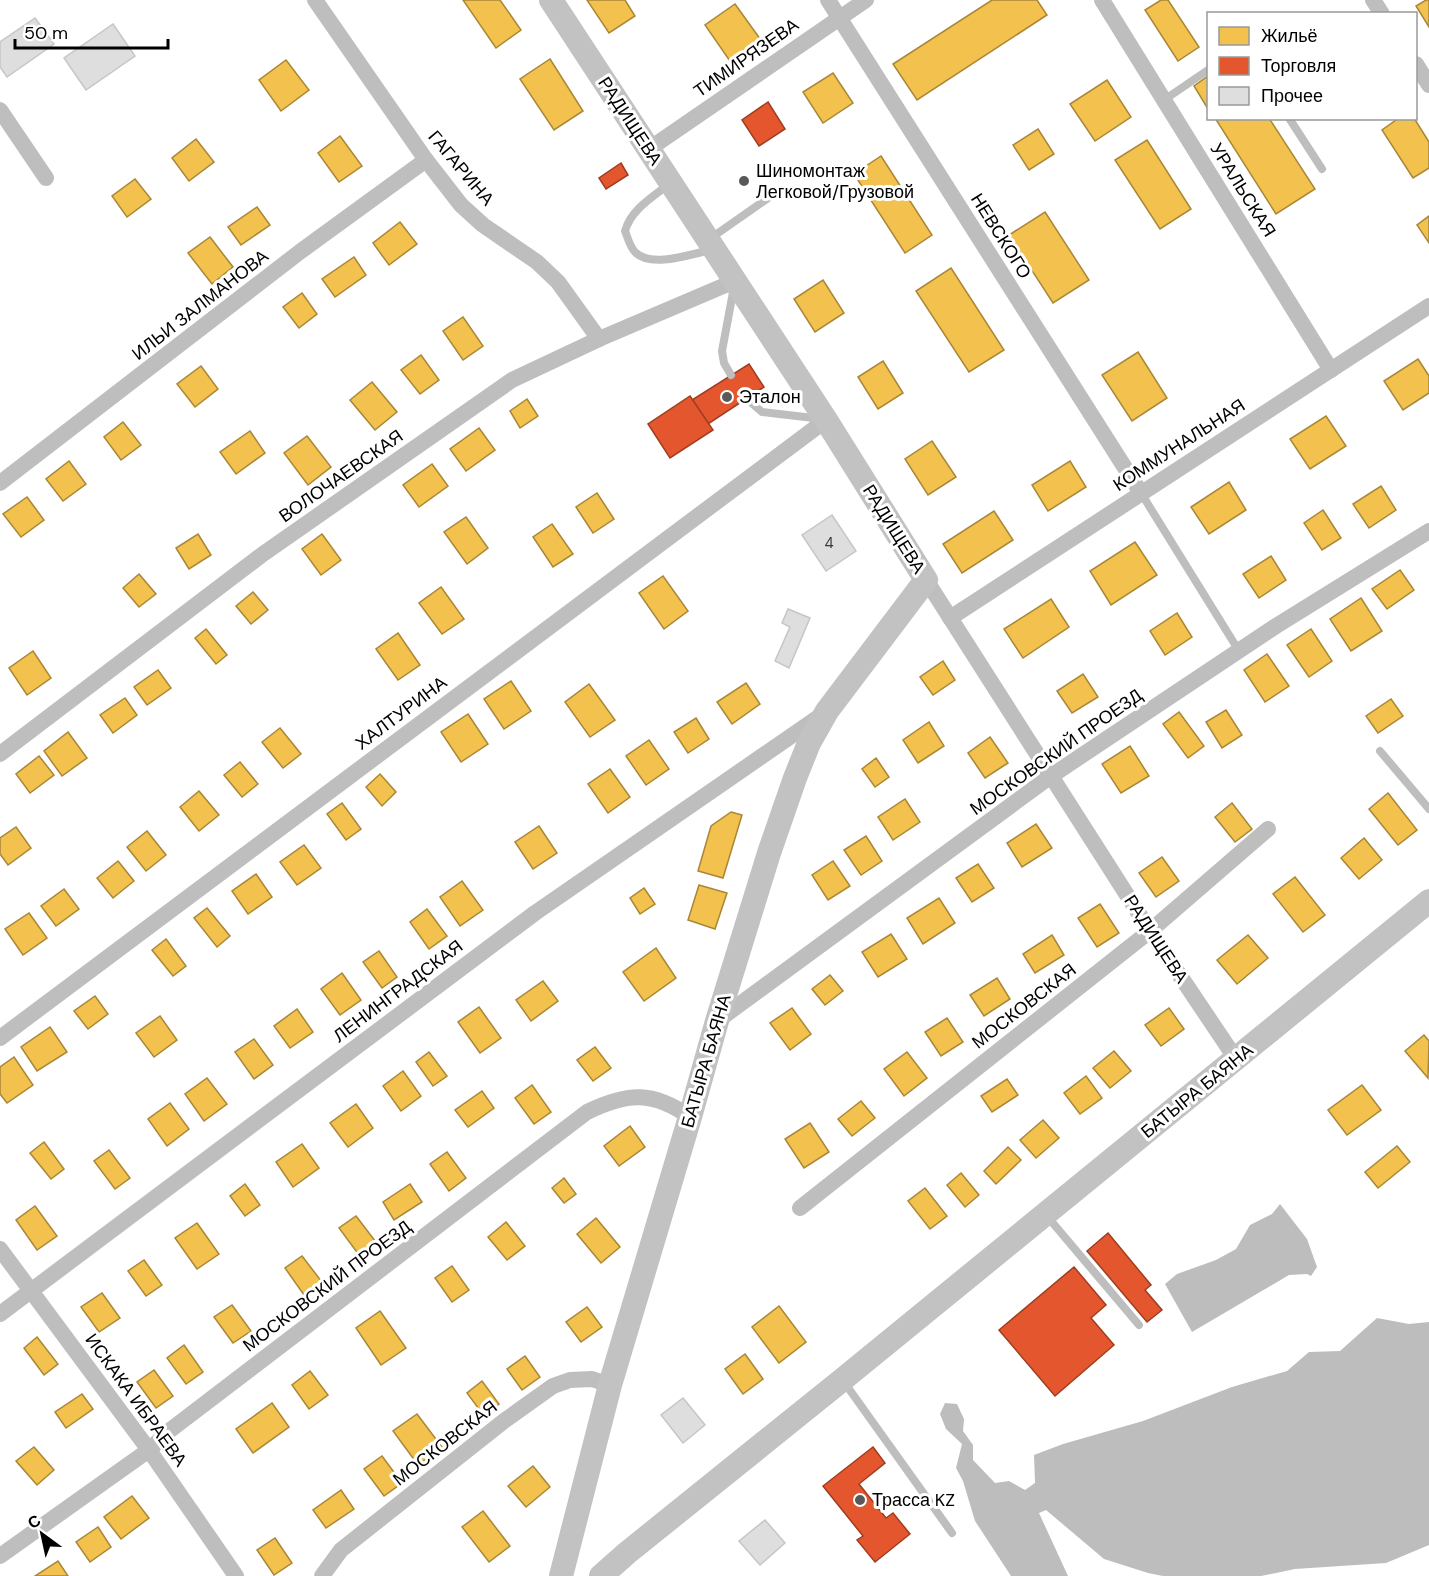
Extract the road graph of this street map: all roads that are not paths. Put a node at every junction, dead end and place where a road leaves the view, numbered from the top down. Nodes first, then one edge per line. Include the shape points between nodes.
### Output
1 (315, 0) edge
2 (551, 0) edge
3 (828, 0) edge
4 (866, 0) edge
5 (1102, 0) edge
6 (840, 17) junction
7 (1417, 66) edge
8 (1207, 71) edge
9 (1429, 85) edge
10 (1164, 100) junction
11 (0, 110) edge
12 (1290, 120) edge
13 (649, 149) junction
14 (426, 160) junction
15 (1322, 169) dead end
16 (46, 178) dead end
17 (671, 183) junction
18 (774, 194) dead end
19 (711, 245) junction
20 (735, 281) junction
21 (1429, 306) edge
22 (599, 339) junction
23 (1331, 370) junction
24 (731, 375) dead end
25 (747, 399) dead end
26 (826, 420) junction
27 (0, 483) edge
28 (1141, 493) junction
29 (1429, 531) edge
30 (926, 580) junction
31 (950, 618) junction
32 (1239, 651) junction
33 (827, 711) junction
34 (1380, 751) dead end
35 (0, 754) edge
36 (1051, 776) junction
37 (1429, 809) edge
38 (1268, 829) dead end
39 (1429, 901) edge
40 (1150, 931) junction
41 (717, 1021) junction
42 (0, 1038) edge
43 (1236, 1059) junction
44 (690, 1117) junction
45 (800, 1208) dead end
46 (1045, 1215) junction
47 (0, 1249) edge
48 (32, 1289) junction
49 (0, 1314) edge
50 (1139, 1325) dead end
51 (842, 1380) junction
52 (610, 1385) junction
53 (148, 1450) junction
54 (952, 1533) dead end
55 (0, 1556) edge
56 (236, 1576) edge
57 (322, 1576) edge
58 (561, 1576) edge
59 (601, 1576) edge

1 - 14 street, ГАГАРИНА
2 - 13 street, РАДИЩЕВА
3 - 6 street, НЕВСКОГО
4 - 6 street, ТИМИРЯЗЕВА
5 - 10 street, УРАЛЬСКАЯ
6 - 13 street, ТИМИРЯЗЕВА
6 - 28 street, НЕВСКОГО
7 - 9 street
8 - 10 lane
10 - 23 street, УРАЛЬСКАЯ
11 - 16 street
12 - 15 lane
13 - 17 street, РАДИЩЕВА
14 - 22 street, ГАГАРИНА via 461,205 558,282
14 - 27 street, ИЛЬИ ЗАЛМАНОВА via 301,251
17 - 19 street, РАДИЩЕВА
17 - 19 lane via 628,220 625,231 634,252 658,260
18 - 19 lane
19 - 20 street, РАДИЩЕВА
20 - 22 street, ВОЛОЧАЕВСКАЯ
20 - 24 lane via 722,351
20 - 26 street, РАДИЩЕВА
21 - 23 street, КОММУНАЛЬНАЯ
22 - 35 street, ВОЛОЧАЕВСКАЯ via 512,380 263,554
23 - 28 street, КОММУНАЛЬНАЯ
25 - 26 lane via 762,412
26 - 30 street, РАДИЩЕВА
26 - 42 street, ХАЛТУРИНА
28 - 31 street, КОММУНАЛЬНАЯ
28 - 32 lane
29 - 32 street, МОСКОВСКИЙ ПРОЕЗД
30 - 31 street, РАДИЩЕВА
30 - 33 street, БАТЫРА БАЯНА
31 - 36 street, РАДИЩЕВА
32 - 36 street, МОСКОВСКИЙ ПРОЕЗД
33 - 41 street, БАТЫРА БАЯНА via 795,778
33 - 48 street, ЛЕНИНГРАДСКАЯ via 535,913
34 - 37 lane
36 - 40 street, РАДИЩЕВА
36 - 41 street, МОСКОВСКИЙ ПРОЕЗД
38 - 40 street, МОСКОВСКАЯ
39 - 43 street, БАТЫРА БАЯНА
40 - 43 street, РАДИЩЕВА
40 - 45 street, МОСКОВСКАЯ
41 - 44 street, БАТЫРА БАЯНА
43 - 46 street, БАТЫРА БАЯНА
44 - 52 street, БАТЫРА БАЯНА
44 - 53 street, МОСКОВСКИЙ ПРОЕЗД via 672,1104 652,1098 626,1097 587,1112
46 - 50 lane
46 - 51 street, БАТЫРА БАЯНА
47 - 48 street, ИСКАКА ИБРАЕВА
48 - 49 street, ЛЕНИНГРАДСКАЯ
48 - 53 street, ИСКАКА ИБРАЕВА
51 - 54 lane
51 - 59 street, БАТЫРА БАЯНА
52 - 57 street, МОСКОВСКАЯ via 592,1379 552,1386 341,1550
52 - 58 street, БАТЫРА БАЯНА
53 - 55 street, МОСКОВСКИЙ ПРОЕЗД
53 - 56 street, ИСКАКА ИБРАЕВА

